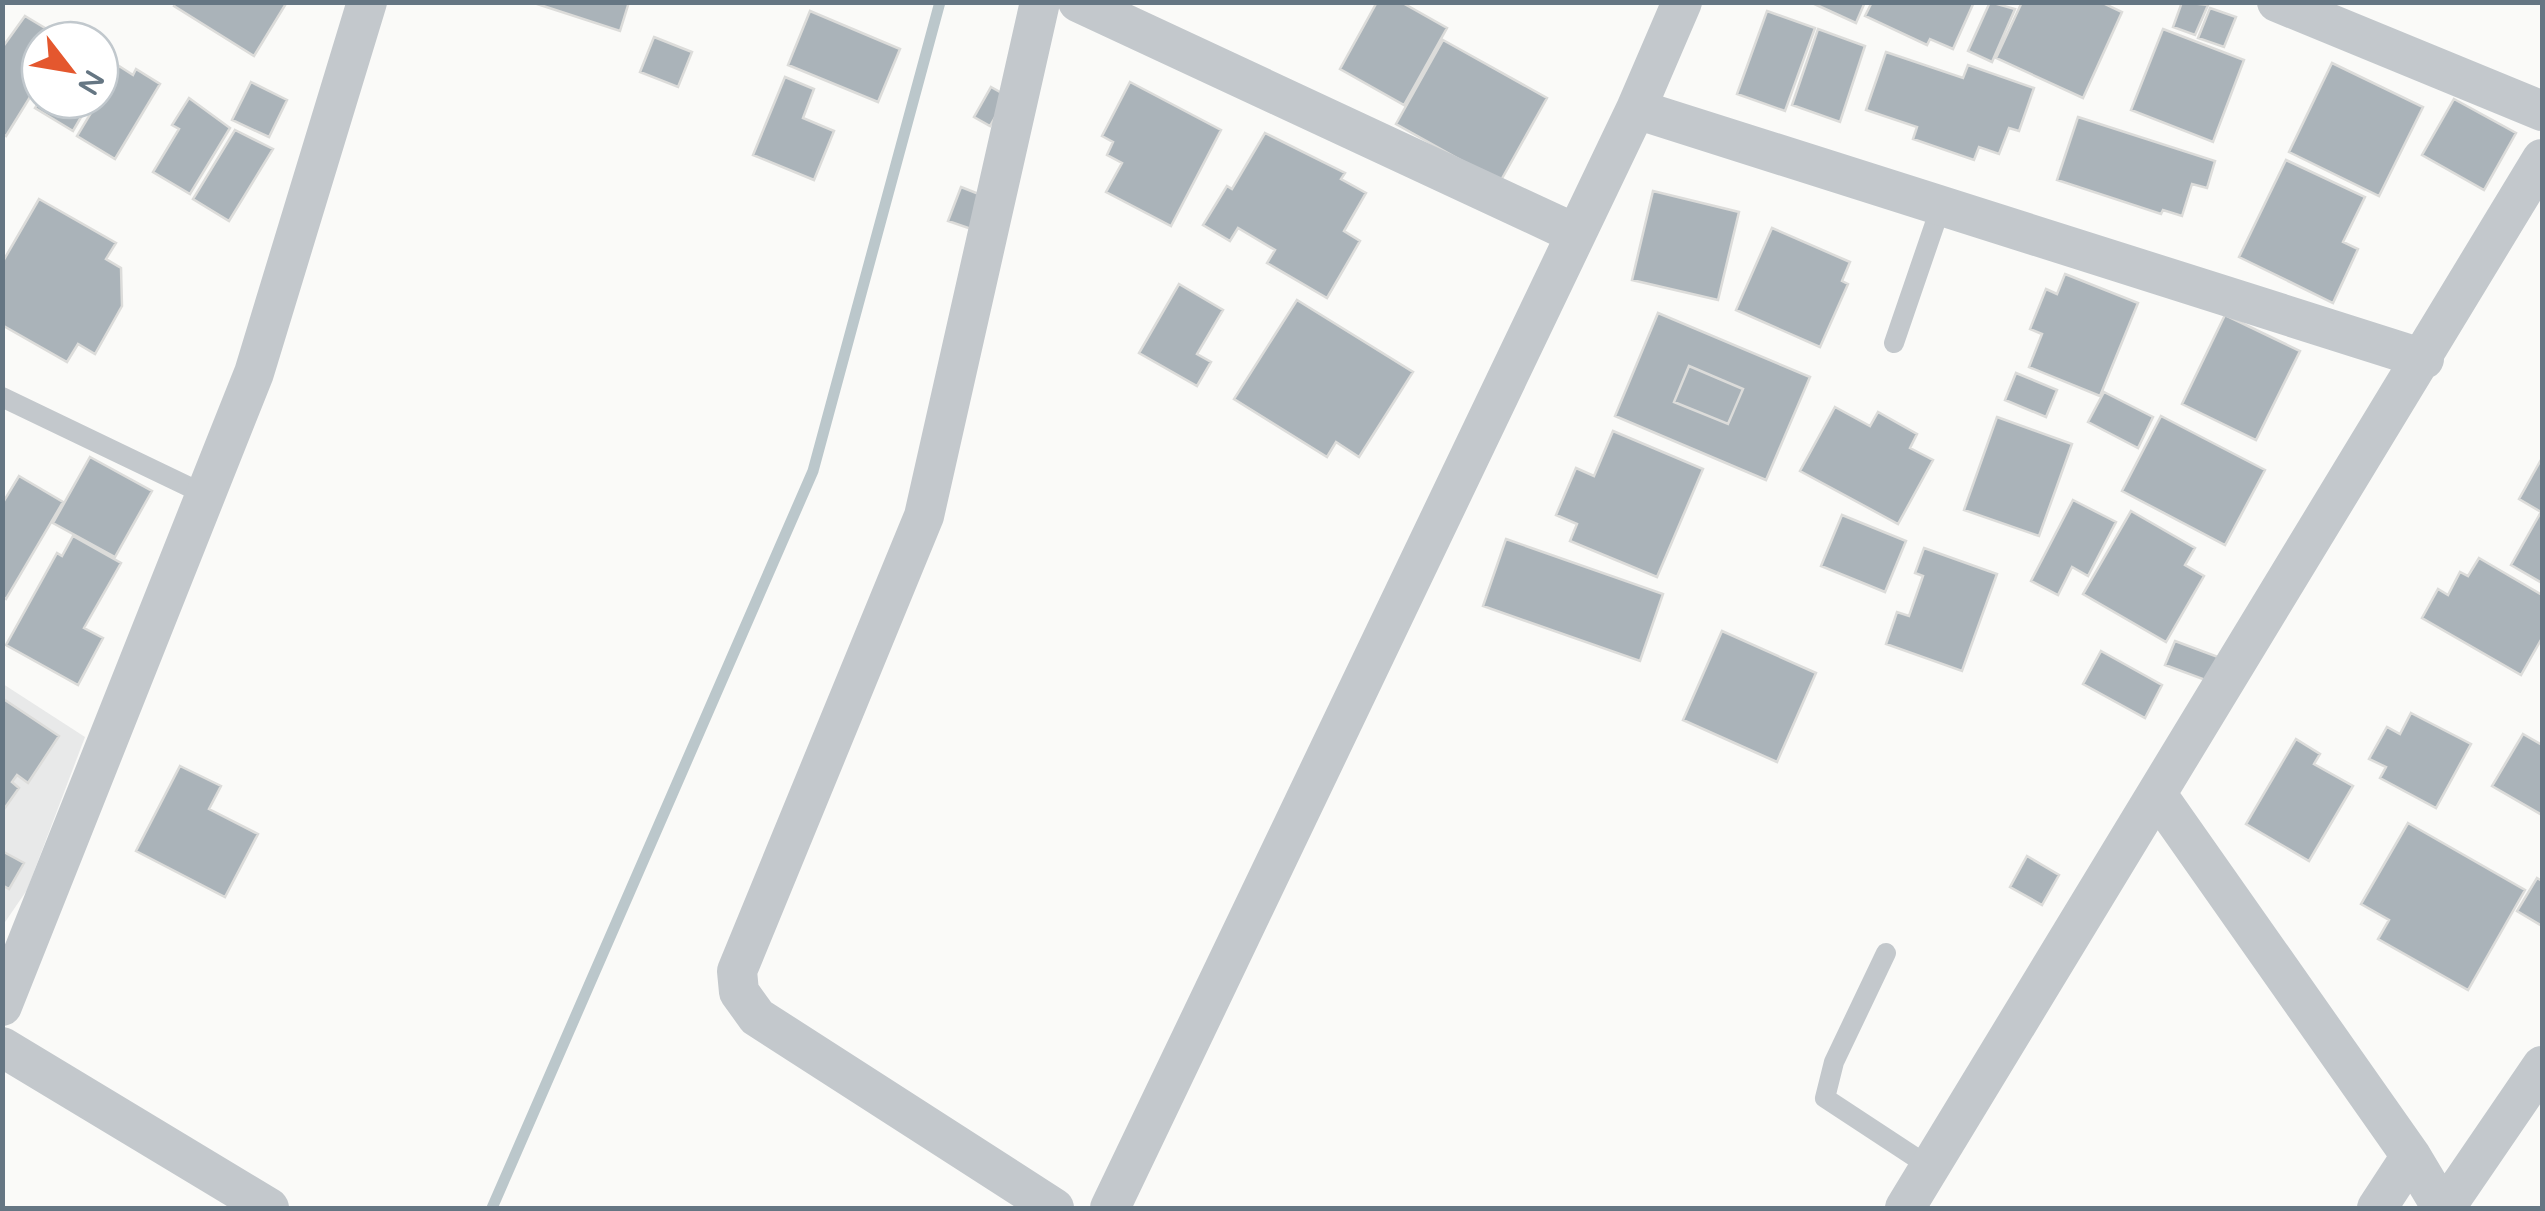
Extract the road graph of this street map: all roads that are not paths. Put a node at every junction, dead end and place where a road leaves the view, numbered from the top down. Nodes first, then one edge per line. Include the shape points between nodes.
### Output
1 (367, 2) edge
2 (1040, 2) edge
3 (1078, 2) edge
4 (1682, 2) edge
5 (2277, 2) edge
6 (1636, 109) junction
7 (2542, 111) edge
8 (2542, 158) edge
9 (1942, 206) junction
10 (1576, 234) junction
11 (1894, 343) dead end
12 (2424, 359) junction
13 (2, 397) edge
14 (206, 495) junction
15 (2158, 796) junction
16 (1886, 953) dead end
17 (2, 1006) edge
18 (2, 1047) edge
19 (2542, 1066) edge
20 (2410, 1156) junction
21 (1930, 1167) junction
22 (270, 1208) edge
23 (1054, 1208) edge
24 (1110, 1208) edge
25 (1905, 1208) edge
26 (2376, 1208) edge
27 (2443, 1208) edge

1 - 14 street via 254,373
2 - 23 street via 924,516 736,971 739,992 757,1017
3 - 10 street
4 - 6 street
5 - 7 street
6 - 9 street
6 - 10 street
8 - 12 street
9 - 11 lane
9 - 12 street
10 - 24 street
12 - 15 street
13 - 14 lane
14 - 17 street
15 - 20 street
15 - 21 street
16 - 21 lane via 1834,1062 1825,1098
18 - 22 street
19 - 27 street
20 - 26 street
20 - 27 street
21 - 25 street

